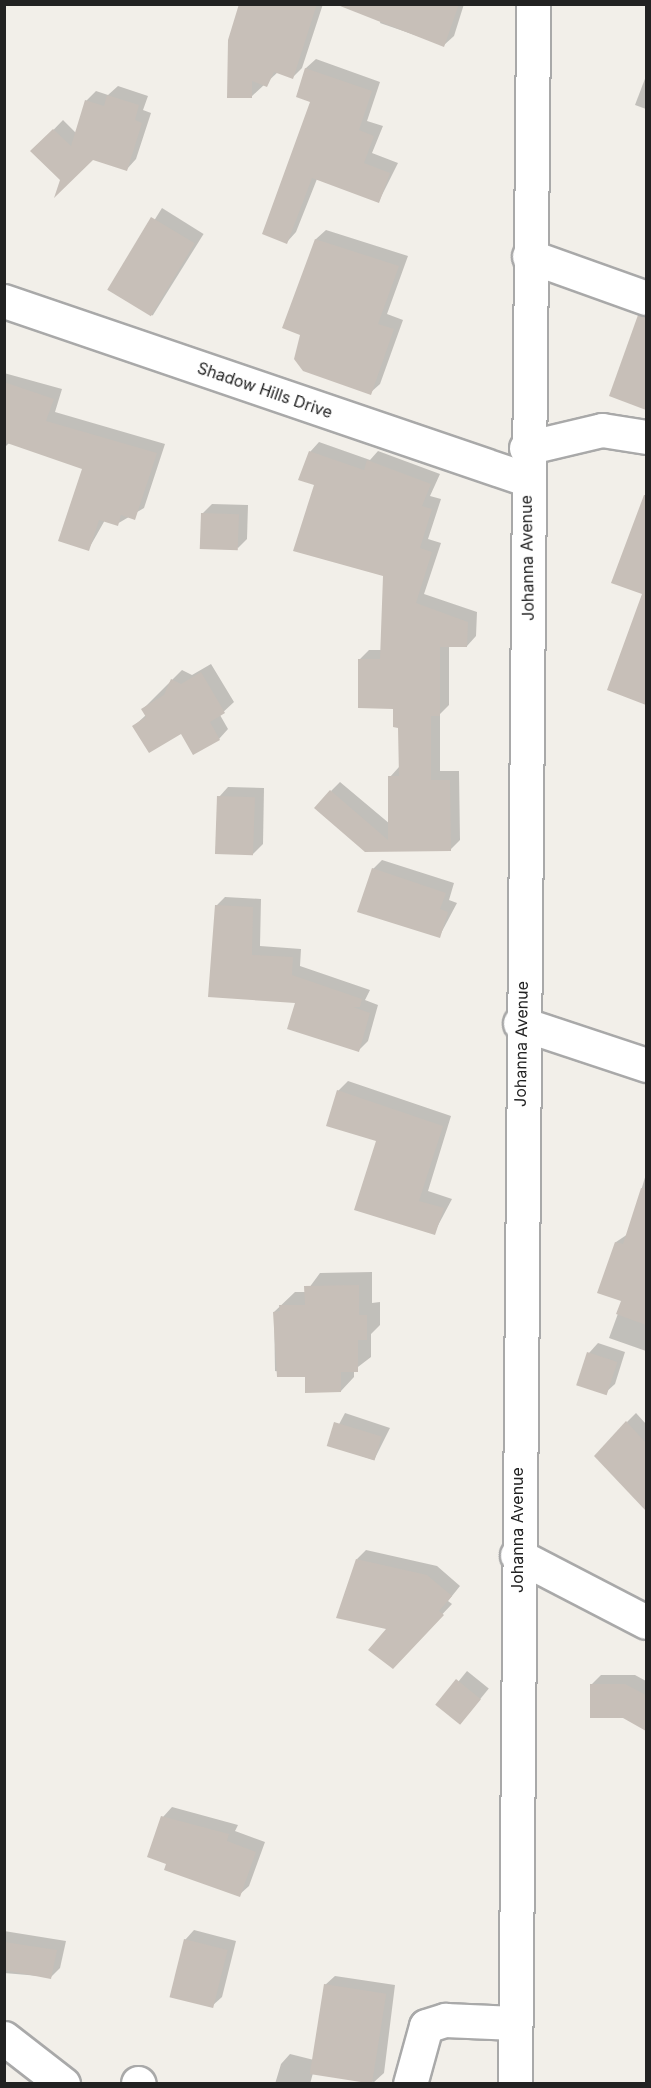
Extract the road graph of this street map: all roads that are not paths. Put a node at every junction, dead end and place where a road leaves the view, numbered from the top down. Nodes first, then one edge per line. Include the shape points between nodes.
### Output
1 (533, 4) edge
2 (530, 256) junction
3 (646, 298) edge
4 (4, 301) edge
5 (646, 438) edge
6 (526, 463) junction
7 (520, 1023) junction
8 (646, 1065) edge
9 (517, 1555) junction
10 (646, 1622) edge
11 (515, 2023) junction
12 (4, 2038) edge
13 (63, 2084) edge
14 (410, 2084) edge
15 (515, 2084) edge

1 - 2 street, Johanna Avenue
2 - 3 street
2 - 6 street, Johanna Avenue
4 - 6 street, Shadow Hills Drive
5 - 6 street via 602,430
6 - 7 street, Johanna Avenue via 530,721
7 - 8 street
7 - 9 street, Johanna Avenue
9 - 10 street
9 - 11 street, Johanna Avenue
11 - 14 street via 445,2020 426,2026
11 - 15 street, Johanna Avenue
12 - 13 street

